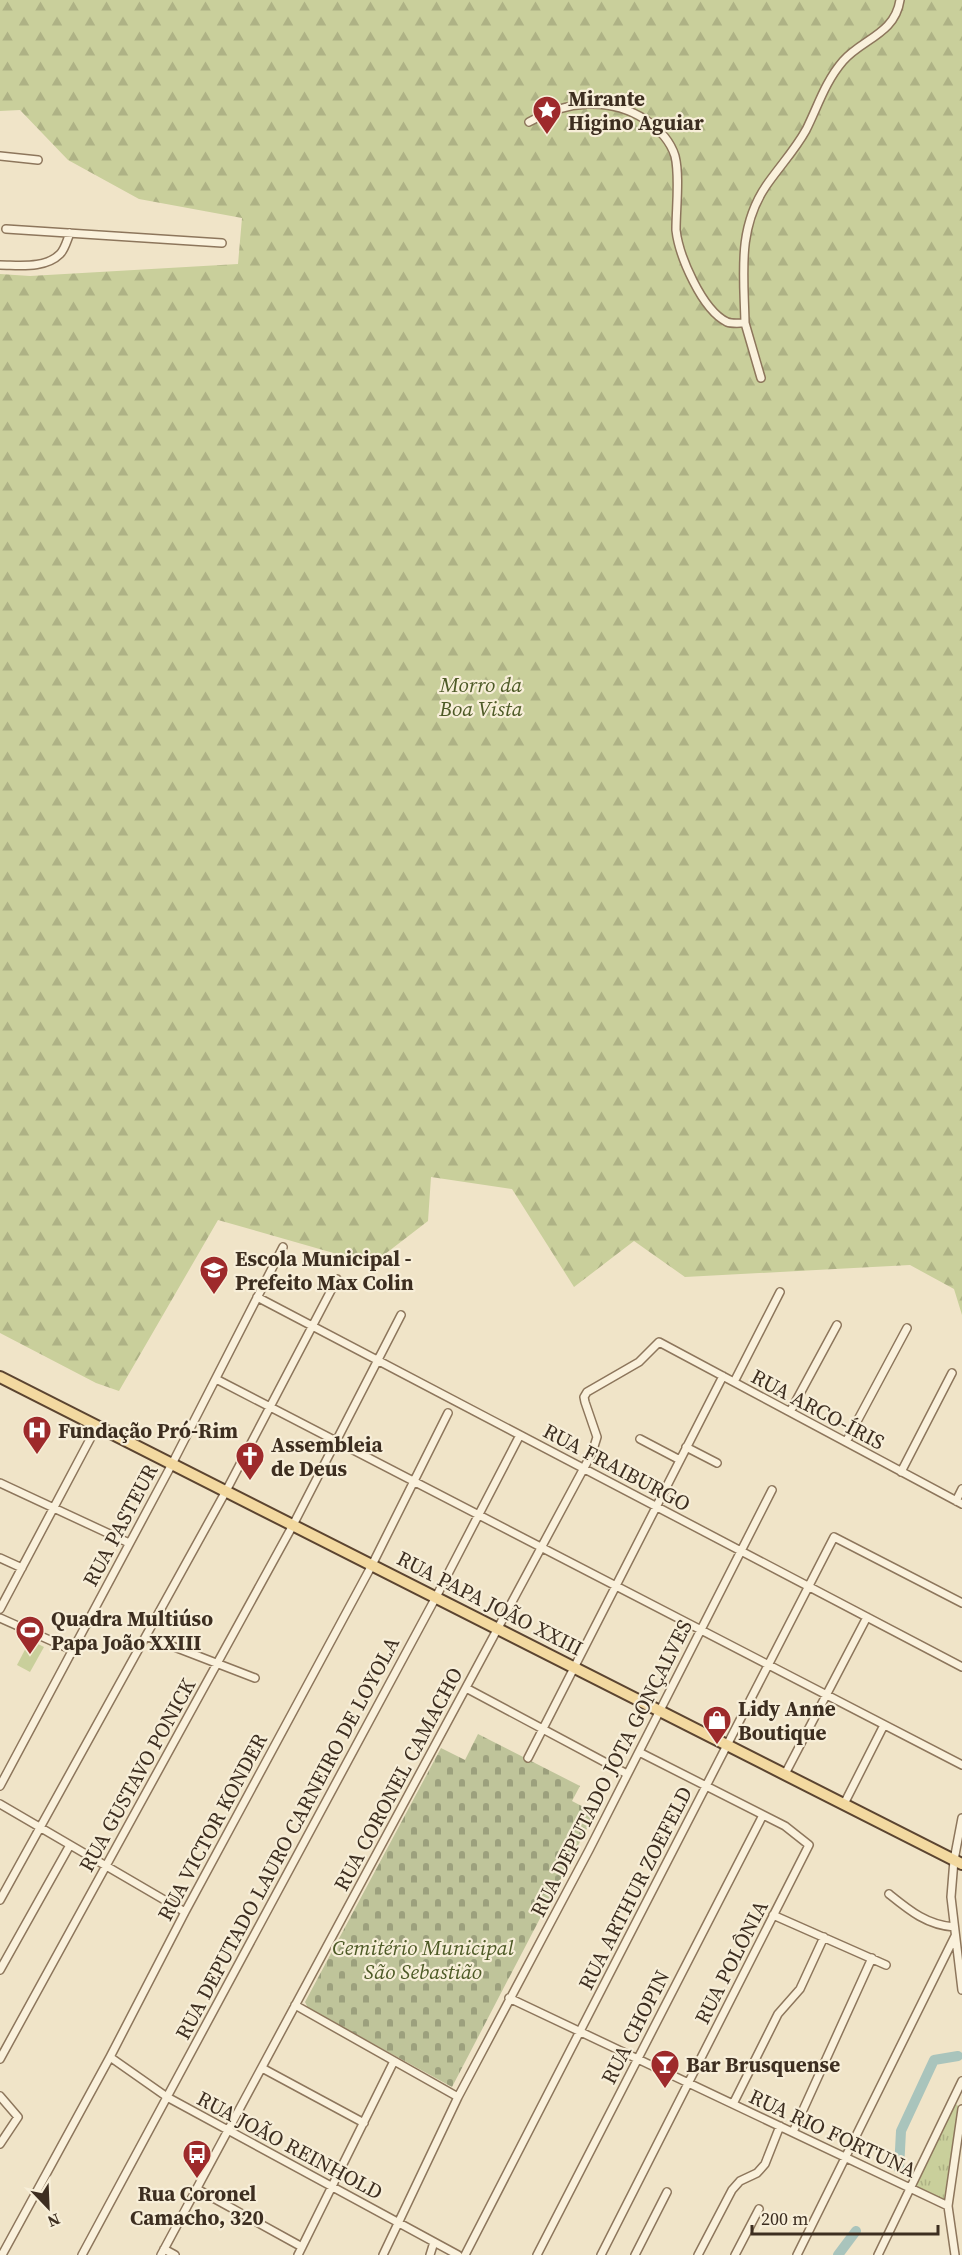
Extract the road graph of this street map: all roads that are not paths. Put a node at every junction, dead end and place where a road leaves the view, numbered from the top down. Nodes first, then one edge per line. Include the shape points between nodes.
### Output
1 (900, 0) edge
2 (529, 122) dead end
3 (0, 156) edge
4 (38, 160) dead end
5 (6, 229) dead end
6 (70, 233) junction
7 (222, 243) dead end
8 (0, 265) edge
9 (745, 323) junction
10 (760, 378) dead end
11 (284, 1246) dead end
12 (337, 1279) dead end
13 (780, 1293) dead end
14 (258, 1297) junction
15 (401, 1315) dead end
16 (837, 1325) dead end
17 (312, 1326) junction
18 (907, 1328) dead end
19 (658, 1342) joint
20 (378, 1360) junction
21 (952, 1373) dead end
22 (723, 1376) junction
23 (0, 1377) edge
24 (216, 1379) junction
25 (734, 1382) junction
26 (270, 1407) junction
27 (790, 1412) junction
28 (448, 1413) dead end
29 (97, 1426) junction
30 (520, 1435) junction
31 (640, 1439) dead end
32 (336, 1441) junction
33 (846, 1442) junction
34 (686, 1447) junction
35 (680, 1460) junction
36 (717, 1463) dead end
37 (172, 1464) junction
38 (584, 1468) junction
39 (901, 1472) junction
40 (414, 1481) junction
41 (0, 1483) edge
42 (962, 1489) edge
43 (772, 1490) dead end
44 (226, 1491) junction
45 (959, 1503) edge
46 (656, 1506) junction
47 (53, 1508) junction
48 (478, 1515) junction
49 (293, 1525) junction
50 (129, 1543) junction
51 (541, 1547) junction
52 (741, 1551) junction
53 (0, 1558) edge
54 (372, 1565) junction
55 (22, 1568) junction
56 (616, 1586) junction
57 (808, 1586) junction
58 (436, 1597) junction
59 (962, 1603) edge
60 (0, 1609) edge
61 (867, 1617) junction
62 (0, 1618) edge
63 (498, 1629) junction
64 (701, 1630) junction
65 (146, 1636) junction
66 (72, 1650) junction
67 (217, 1664) junction
68 (768, 1665) junction
69 (574, 1667) junction
70 (962, 1667) edge
71 (255, 1678) dead end
72 (466, 1688) junction
73 (826, 1695) junction
74 (660, 1711) junction
75 (884, 1725) junction
76 (543, 1729) junction
77 (727, 1744) junction
78 (639, 1752) junction
79 (528, 1758) dead end
80 (962, 1765) edge
81 (627, 1774) junction
82 (785, 1774) junction
83 (0, 1786) edge
84 (706, 1786) junction
85 (0, 1804) edge
86 (844, 1804) junction
87 (763, 1815) junction
88 (962, 1818) edge
89 (40, 1827) junction
90 (70, 1845) junction
91 (958, 1862) edge
92 (106, 1866) junction
93 (2, 1892) edge
94 (889, 1894) dead end
95 (0, 1900) edge
96 (185, 1912) junction
97 (773, 1915) junction
98 (954, 1927) junction
99 (955, 1936) junction
100 (824, 1937) junction
101 (872, 1958) junction
102 (886, 1965) dead end
103 (0, 1970) edge
104 (962, 1990) edge
105 (509, 1998) junction
106 (295, 2005) junction
107 (580, 2031) junction
108 (110, 2057) junction
109 (0, 2059) edge
110 (638, 2059) junction
111 (394, 2061) junction
112 (262, 2068) junction
113 (962, 2081) edge
114 (688, 2083) junction
115 (0, 2096) edge
116 (167, 2097) junction
117 (458, 2097) junction
118 (733, 2104) junction
119 (962, 2109) edge
120 (364, 2123) junction
121 (780, 2126) junction
122 (228, 2130) junction
123 (793, 2132) junction
124 (0, 2144) edge
125 (845, 2157) junction
126 (332, 2187) junction
127 (910, 2188) junction
128 (197, 2189) junction
129 (667, 2192) dead end
130 (948, 2206) junction
131 (759, 2209) dead end
132 (398, 2223) junction
133 (434, 2242) junction
134 (302, 2247) junction
135 (163, 2252) edge
136 (2, 2255) edge
137 (82, 2255) edge
138 (175, 2255) edge
139 (298, 2255) edge
140 (383, 2255) edge
141 (430, 2255) edge
142 (458, 2255) edge
143 (465, 2255) edge
144 (537, 2255) edge
145 (601, 2255) edge
146 (635, 2255) edge
147 (698, 2255) edge
148 (735, 2255) edge
149 (797, 2255) edge
150 (878, 2255) edge
151 (955, 2255) edge

1 - 9 street via 889,26 846,57 836,69 807,128 751,213 744,241
2 - 9 street via 548,111 601,104 635,113 659,130 675,156 678,240 688,269 700,294 719,316 726,321
3 - 4 street
5 - 6 street
6 - 7 street
6 - 8 street via 60,254 47,262
9 - 10 street
11 - 14 street, RUA PASTEUR
12 - 17 street
13 - 25 street
14 - 17 street, RUA FRAIBURGO
14 - 24 street, RUA PASTEUR
15 - 20 street, RUA GUSTAVO PONICK
16 - 27 street
17 - 20 street, RUA FRAIBURGO
17 - 26 street
18 - 33 street
19 - 22 street, RUA ARCO-ÍRIS
19 - 38 street, RUA CORONEL CAMACHO via 639,1362 587,1392 585,1402 597,1437
20 - 30 street, RUA FRAIBURGO
20 - 32 street, RUA GUSTAVO PONICK
21 - 39 street
22 - 25 street, RUA ARCO-ÍRIS
22 - 34 street
23 - 29 main road, RUA PAPA JOÃO XXIII
24 - 26 street
24 - 37 street, RUA PASTEUR
25 - 27 street, RUA ARCO-ÍRIS
26 - 32 street
26 - 44 street
27 - 33 street, RUA ARCO-ÍRIS
28 - 40 street, RUA VICTOR KONDER
29 - 37 main road, RUA PAPA JOÃO XXIII
29 - 47 street
30 - 38 street, RUA FRAIBURGO
30 - 48 street, RUA DEPUTADO LAURO CARNEIRO DE LOYOLA
31 - 35 street
32 - 40 street
32 - 49 street, RUA GUSTAVO PONICK
33 - 39 street, RUA ARCO-ÍRIS
34 - 35 street
34 - 36 street
35 - 46 street
37 - 44 main road, RUA PAPA JOÃO XXIII
37 - 50 street, RUA PASTEUR
38 - 46 street, RUA FRAIBURGO
38 - 51 street, RUA CORONEL CAMACHO
39 - 45 street, RUA ARCO-ÍRIS
40 - 48 street
40 - 54 street, RUA VICTOR KONDER
41 - 47 street
42 - 45 street
43 - 52 street, RUA DEPUTADO JOTA GONÇALVES
44 - 49 main road, RUA PAPA JOÃO XXIII
44 - 65 street
46 - 52 street, RUA FRAIBURGO
46 - 56 street
47 - 50 street
47 - 55 street
48 - 51 street
48 - 58 street, RUA DEPUTADO LAURO CARNEIRO DE LOYOLA
49 - 54 main road, RUA PAPA JOÃO XXIII
49 - 67 street, RUA GUSTAVO PONICK
50 - 66 street, RUA PASTEUR
51 - 56 street
51 - 63 street, RUA CORONEL CAMACHO
52 - 57 street, RUA FRAIBURGO
52 - 64 street, RUA DEPUTADO JOTA GONÇALVES
53 - 55 street
54 - 58 main road, RUA PAPA JOÃO XXIII
54 - 96 street, RUA VICTOR KONDER
55 - 60 street
56 - 64 street
56 - 69 street
57 - 59 street, RUA ARTHUR ZOEFELD via 834,1537
57 - 61 street, RUA FRAIBURGO
57 - 68 street, RUA ARTHUR ZOEFELD
58 - 63 main road, RUA PAPA JOÃO XXIII
58 - 116 street, RUA DEPUTADO LAURO CARNEIRO DE LOYOLA
61 - 70 street, RUA FRAIBURGO
61 - 73 street
62 - 66 street
63 - 69 main road, RUA PAPA JOÃO XXIII
63 - 72 street, RUA CORONEL CAMACHO
64 - 68 street
64 - 74 street, RUA DEPUTADO JOTA GONÇALVES
65 - 67 street
65 - 89 street
66 - 83 street, RUA PASTEUR
67 - 71 street
67 - 92 street, RUA GUSTAVO PONICK
68 - 73 street
68 - 77 street, RUA ARTHUR ZOEFELD
69 - 74 main road, RUA PAPA JOÃO XXIII
69 - 76 street
72 - 76 street
72 - 106 street, RUA CORONEL CAMACHO
73 - 75 street
73 - 82 street
74 - 77 main road, RUA PAPA JOÃO XXIII
74 - 78 street, RUA DEPUTADO JOTA GONÇALVES
75 - 80 street
75 - 86 street
76 - 79 street
76 - 81 street
77 - 82 main road, RUA PAPA JOÃO XXIII
77 - 84 street, RUA ARTHUR ZOEFELD
78 - 81 street, RUA DEPUTADO JOTA GONÇALVES
78 - 84 street
81 - 105 street, RUA DEPUTADO JOTA GONÇALVES
82 - 86 main road, RUA PAPA JOÃO XXIII
84 - 87 street
84 - 107 street, RUA ARTHUR ZOEFELD
85 - 89 street
86 - 91 main road, RUA PAPA JOÃO XXIII
87 - 97 street, RUA POLÔNIA via 809,1845
87 - 110 street, RUA CHOPIN
88 - 91 street
89 - 90 street
89 - 93 street
90 - 92 street
90 - 103 street
91 - 98 street via 951,1898
92 - 96 street
92 - 109 street, RUA GUSTAVO PONICK
93 - 95 street
94 - 98 street via 921,1919
96 - 108 street, RUA VICTOR KONDER
97 - 100 street
97 - 114 street, RUA POLÔNIA
98 - 99 street
99 - 104 street
99 - 125 street
100 - 101 street
100 - 118 street via 800,1989 778,2014
101 - 102 street
101 - 123 street
105 - 107 street, RUA RIO FORTUNA
105 - 117 street, RUA DEPUTADO JOTA GONÇALVES
106 - 111 street
106 - 112 street, RUA CORONEL CAMACHO
107 - 110 street, RUA RIO FORTUNA
107 - 143 street, RUA ARTHUR ZOEFELD
108 - 116 street, RUA JOÃO REINHOLD
108 - 136 street, RUA VICTOR KONDER
110 - 114 street, RUA RIO FORTUNA
110 - 144 street, RUA CHOPIN
111 - 117 street
111 - 120 street
112 - 120 street
112 - 122 street, RUA CORONEL CAMACHO
113 - 127 street
114 - 118 street, RUA RIO FORTUNA
114 - 145 street, RUA POLÔNIA
115 - 124 street via 18,2117
116 - 122 street, RUA JOÃO REINHOLD
116 - 137 street, RUA DEPUTADO LAURO CARNEIRO DE LOYOLA
117 - 132 street, RUA DEPUTADO JOTA GONÇALVES
118 - 121 street, RUA RIO FORTUNA
119 - 130 street
120 - 126 street
121 - 123 street, RUA RIO FORTUNA
121 - 147 street via 765,2164 732,2190
122 - 126 street, RUA JOÃO REINHOLD
122 - 128 street, RUA CORONEL CAMACHO
123 - 125 street, RUA RIO FORTUNA
125 - 127 street, RUA RIO FORTUNA
125 - 149 street
126 - 132 street, RUA JOÃO REINHOLD
126 - 134 street
127 - 130 street, RUA RIO FORTUNA
127 - 150 street
128 - 134 street
128 - 135 street, RUA CORONEL CAMACHO
129 - 146 street
130 - 151 street
131 - 148 street
132 - 133 street, RUA JOÃO REINHOLD
132 - 140 street, RUA DEPUTADO JOTA GONÇALVES
133 - 141 street
133 - 142 street, RUA JOÃO REINHOLD
134 - 139 street
135 - 138 street

